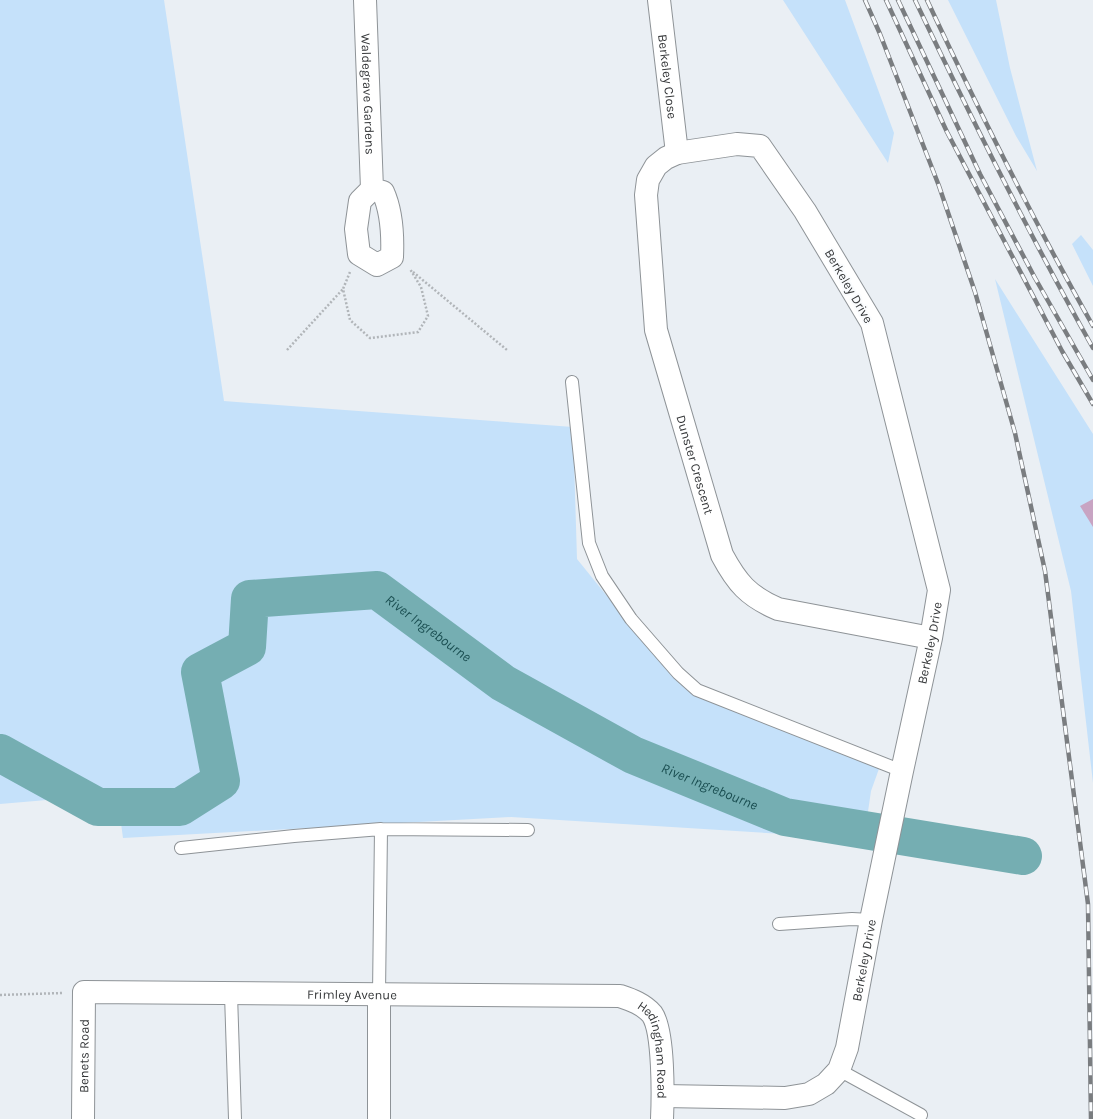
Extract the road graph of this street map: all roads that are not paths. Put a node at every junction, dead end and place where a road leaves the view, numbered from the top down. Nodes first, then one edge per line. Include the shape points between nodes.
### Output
1 (365, 0) edge
2 (659, 0) edge
3 (677, 153) junction
4 (372, 189) junction
5 (572, 382) dead end
6 (931, 638) junction
7 (900, 781) junction
8 (380, 829) junction
9 (528, 830) dead end
10 (181, 848) dead end
11 (871, 920) junction
12 (779, 924) dead end
13 (84, 992) joint
14 (232, 994) junction
15 (379, 994) junction
16 (620, 996) joint
17 (839, 1070) junction
18 (663, 1096) junction
19 (921, 1115) dead end
20 (83, 1119) edge
21 (235, 1119) edge
22 (379, 1119) edge
23 (662, 1119) edge

1 - 4 street, Waldegrave Gardens
2 - 3 street, Berkeley Close
3 - 6 street, Berkeley Drive via 737,144 760,146 805,211 872,323 939,590
3 - 6 street, Dunster Crescent via 656,166 648,180 646,195 656,330 722,555 732,574 746,590 762,602 778,609
4 - 4 street via 383,192 388,203 393,235 392,257 377,265 360,254 356,229 360,202
5 - 7 lane via 589,543 602,576 631,619 678,673 697,690
6 - 7 street, Berkeley Drive
7 - 11 street, Berkeley Drive
8 - 9 lane
8 - 10 lane
8 - 15 lane
11 - 12 lane
11 - 17 street, Berkeley Drive via 847,1048
13 - 14 street, Frimley Avenue
13 - 20 street, Benets Road
14 - 15 street, Frimley Avenue
14 - 21 lane
15 - 16 street, Frimley Avenue
15 - 22 street
16 - 18 street, Hedingham Road via 636,1001 652,1015 660,1037
17 - 18 street, Berkeley Drive via 826,1084 809,1094 785,1098
17 - 19 lane
18 - 23 street, Hedingham Road

